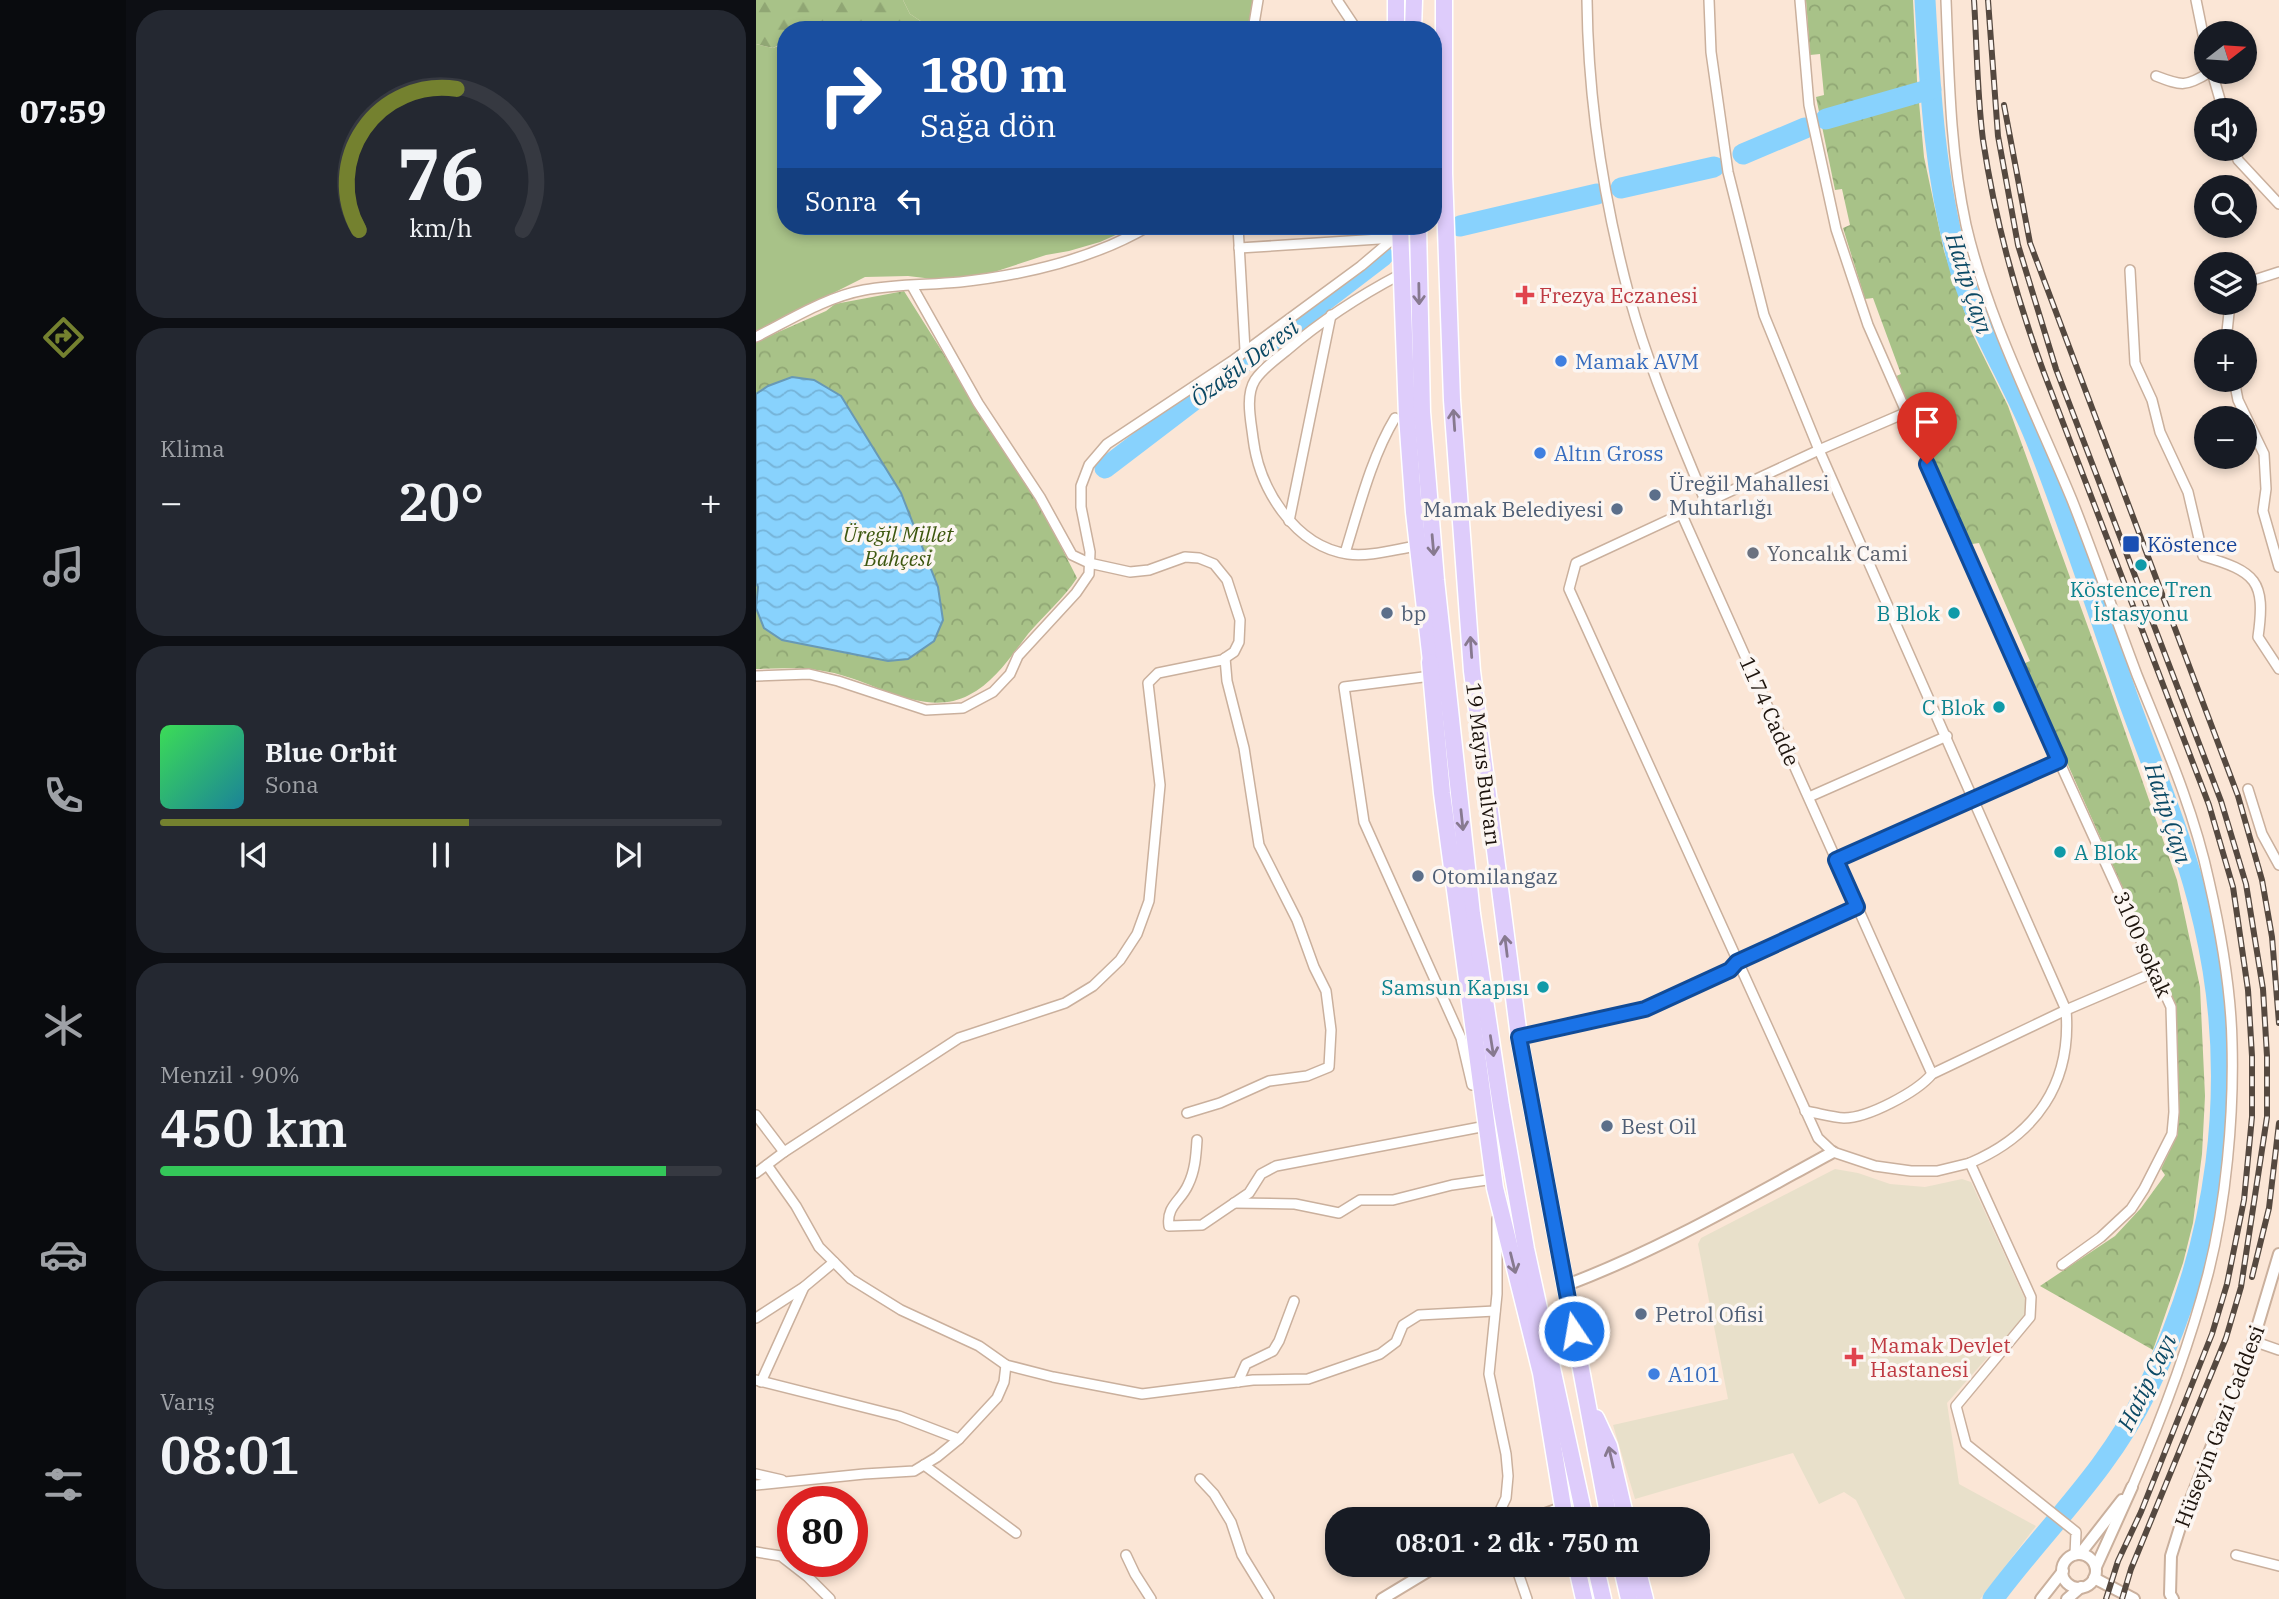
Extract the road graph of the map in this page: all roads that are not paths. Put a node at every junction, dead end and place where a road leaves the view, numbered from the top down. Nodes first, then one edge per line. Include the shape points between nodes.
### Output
1 (1258, 0) edge
2 (1338, 0) edge
3 (1396, 0) edge
4 (1413, 0) edge
5 (1444, 0) edge
6 (1587, 0) edge
7 (1709, 0) edge
8 (1800, 0) edge
9 (1946, 0) edge
10 (2196, 0) edge
11 (1254, 21) edge
12 (1351, 21) edge
13 (1396, 21) edge
14 (1413, 21) edge
15 (2200, 21) edge
16 (2156, 76) dead end
17 (2194, 82) edge
18 (2239, 161) edge
19 (2279, 204) edge
20 (1132, 235) edge
21 (1239, 235) edge
22 (1377, 235) edge
23 (1396, 235) edge
24 (1398, 235) edge
25 (1418, 235) edge
26 (1240, 248) junction
27 (2130, 270) dead end
28 (2279, 272) edge
29 (1401, 274) junction
30 (2257, 279) edge
31 (912, 286) junction
32 (1331, 315) junction
33 (756, 337) edge
34 (1245, 350) junction
35 (2236, 392) edge
36 (1905, 413) junction
37 (1395, 418) dead end
38 (1819, 450) junction
39 (1706, 503) junction
40 (1682, 515) junction
41 (1289, 521) junction
42 (1417, 546) junction
43 (1345, 553) junction
44 (1089, 563) junction
45 (2279, 568) edge
46 (1225, 658) junction
47 (1431, 669) junction
48 (2279, 669) edge
49 (756, 676) edge
50 (1947, 736) junction
51 (2059, 761) junction
52 (1457, 779) junction
53 (2248, 789) dead end
54 (1809, 797) junction
55 (1975, 799) junction
56 (1836, 860) junction
57 (2279, 864) edge
58 (1857, 907) junction
59 (1737, 962) junction
60 (2155, 972) junction
61 (2066, 1010) junction
62 (1519, 1037) junction
63 (1932, 1074) junction
64 (1472, 1084) dead end
65 (1805, 1111) junction
66 (1186, 1114) dead end
67 (756, 1115) edge
68 (1486, 1126) junction
69 (1197, 1140) dead end
70 (783, 1152) junction
71 (1833, 1152) junction
72 (1970, 1163) junction
73 (767, 1165) junction
74 (756, 1173) edge
75 (1494, 1179) junction
76 (1497, 1196) junction
77 (1234, 1203) junction
78 (2279, 1254) edge
79 (834, 1262) junction
80 (2062, 1265) dead end
81 (1564, 1286) junction
82 (804, 1287) junction
83 (1294, 1301) dead end
84 (1495, 1311) junction
85 (758, 1314) edge
86 (2253, 1341) junction
87 (2279, 1350) edge
88 (1006, 1365) junction
89 (758, 1381) edge
90 (1238, 1382) junction
91 (1587, 1397) junction
92 (959, 1439) junction
93 (924, 1465) junction
94 (756, 1474) edge
95 (1200, 1479) dead end
96 (790, 1481) junction
97 (756, 1485) edge
98 (2132, 1487) junction
99 (1501, 1507) edge
100 (1563, 1507) edge
101 (1582, 1507) edge
102 (1606, 1507) edge
103 (1623, 1507) edge
104 (1016, 1533) dead end
105 (756, 1552) edge
106 (2078, 1554) junction
107 (1126, 1555) dead end
108 (2235, 1555) dead end
109 (2279, 1566) edge
110 (2063, 1571) junction
111 (2095, 1573) junction
112 (1418, 1577) edge
113 (1519, 1577) edge
114 (1579, 1577) edge
115 (1598, 1577) edge
116 (1623, 1577) edge
117 (1639, 1577) edge
118 (2081, 1587) junction
119 (1526, 1596) edge
120 (830, 1599) edge
121 (1151, 1599) edge
122 (1269, 1599) edge
123 (1382, 1599) edge
124 (1514, 1599) edge
125 (1584, 1599) edge
126 (1603, 1599) edge
127 (1629, 1599) edge
128 (1645, 1599) edge
129 (2041, 1599) edge
130 (2067, 1599) edge
131 (2134, 1599) edge
132 (2173, 1599) edge

1 - 11 street
2 - 12 street
3 - 13 highway
4 - 14 highway
62 -> 5 highway, 19 Mayıs Bulvarı via 1472,671 1452,400
6 - 39 street via 1595,120 1614,233 1654,373
7 - 38 street via 1711,52 1732,185 1764,315
8 - 36 street, 3100 sokak via 1809,105 1836,229 1868,325
9 - 98 street via 1951,112 1966,226 1997,323 2074,505 2188,806 2209,878 2225,970 2232,1041 2222,1201 2186,1347
10 - 15 street
16 - 17 street via 2181,85
18 - 19 street
20 - 31 street via 1109,247 1049,265 963,282
21 - 26 street
22 - 26 street
23 - 34 street via 1361,266
24 - 29 highway
25 -> 52 highway, 19 Mayıs Bulvarı via 1422,412
26 - 34 street
27 - 48 street via 2135,363 2188,492 2203,556 2237,566 2255,582 2262,609 2258,637
28 - 30 street
29 - 32 street
29 - 42 highway
31 - 33 street via 839,297
31 - 44 street via 1067,549
32 - 41 street
32 - 41 street via 1276,358 1254,381 1250,398 1255,460 1267,489
34 - 44 street via 1107,444 1089,465 1081,486
35 - 45 street via 2264,454 2263,512
36 - 38 street
36 - 51 street, 3100 sokak
37 - 43 street
38 - 39 street
38 - 50 street
39 - 40 street
40 - 54 street, 1174 Cadde
40 - 59 street via 1576,563 1569,589
41 - 43 street via 1317,543
42 - 43 street
42 - 47 highway
44 - 46 street via 1130,572 1185,557 1214,564 1227,580 1240,620 1239,642
44 - 49 street via 1089,574 1076,593 1018,656 1010,674 993,692 962,708 926,710 809,674
46 - 66 street via 1259,845 1326,990 1329,1067 1269,1082
46 - 70 street via 1170,669 1148,683 1160,785 1149,901 1138,934 1120,960 1093,986 1065,1003 959,1038
47 - 52 highway
47 - 64 street via 1344,687 1364,822 1461,1038
47 - 68 highway
50 - 54 street
50 - 55 street
51 - 55 street
51 - 60 street, 3100 sokak
52 -> 101 highway, 19 Mayıs Bulvarı via 1500,1105
53 - 57 street via 2262,834
54 - 56 street, 1174 Cadde
55 - 56 street
55 - 61 street
56 - 58 street, 1174 Cadde
58 - 59 street
58 - 63 street, 1174 Cadde
59 - 62 street via 1730,970 1645,1009
59 - 65 street
60 - 61 street
60 - 80 street, 3100 sokak via 2171,1007 2172,1134 2131,1209
61 - 63 street
61 - 72 street via 2064,1054 2056,1083 2040,1111 2020,1134
62 - 81 highway, 19 Mayıs Bulvarı
63 - 65 street via 1924,1084 1876,1110 1845,1118
65 - 71 street via 1818,1138
67 - 70 street
68 - 75 highway
68 - 77 street via 1276,1166 1261,1174 1250,1193
69 - 77 street via 1195,1169 1187,1189 1172,1204 1169,1226 1202,1225
70 - 73 street
71 - 72 street via 1875,1166 1911,1171
71 - 81 street via 1690,1229
72 - 106 street via 2031,1297 2031,1307 2030,1317 1956,1406 1966,1444 2076,1532
73 - 74 street
73 - 79 street via 819,1247
75 - 76 highway
75 - 77 street via 1393,1200 1360,1200 1339,1213 1295,1205
76 - 84 street
76 -> 100 highway via 1541,1373
78 - 86 street, Hüseyin Gazi Caddesi
79 - 82 street
79 - 88 street via 851,1279 901,1310 979,1346
81 - 91 highway, 19 Mayıs Bulvarı
82 - 85 street
82 - 89 street
83 - 90 street via 1273,1350 1246,1364
84 - 90 street via 1419,1315 1403,1325 1396,1342 1380,1354 1308,1379
84 - 99 street via 1489,1374 1506,1454 1508,1476
86 - 87 street
86 - 132 street, Hüseyin Gazi Caddesi via 2171,1556
88 - 90 street via 1142,1394
88 - 92 street via 996,1398
89 - 92 street via 876,1410
91 - 102 highway, 19 Mayıs Bulvarı
103 -> 91 highway via 1609,1446
92 - 93 street
93 - 96 street via 914,1471
93 - 104 street
94 - 96 street
95 - 122 street via 1231,1522 1242,1555
96 - 97 street
98 - 106 street
98 - 111 street
105 - 120 street via 781,1556
106 - 110 street via 2066,1560
106 - 111 street via 2090,1558
107 - 121 street
108 - 109 street
110 - 118 street via 2071,1585
110 - 129 street
111 - 118 street via 2087,1586
111 - 131 street
112 - 123 street
113 - 119 street
114 - 125 highway
115 - 126 highway
116 - 127 highway
117 - 128 highway
118 - 130 street
119 - 124 street

